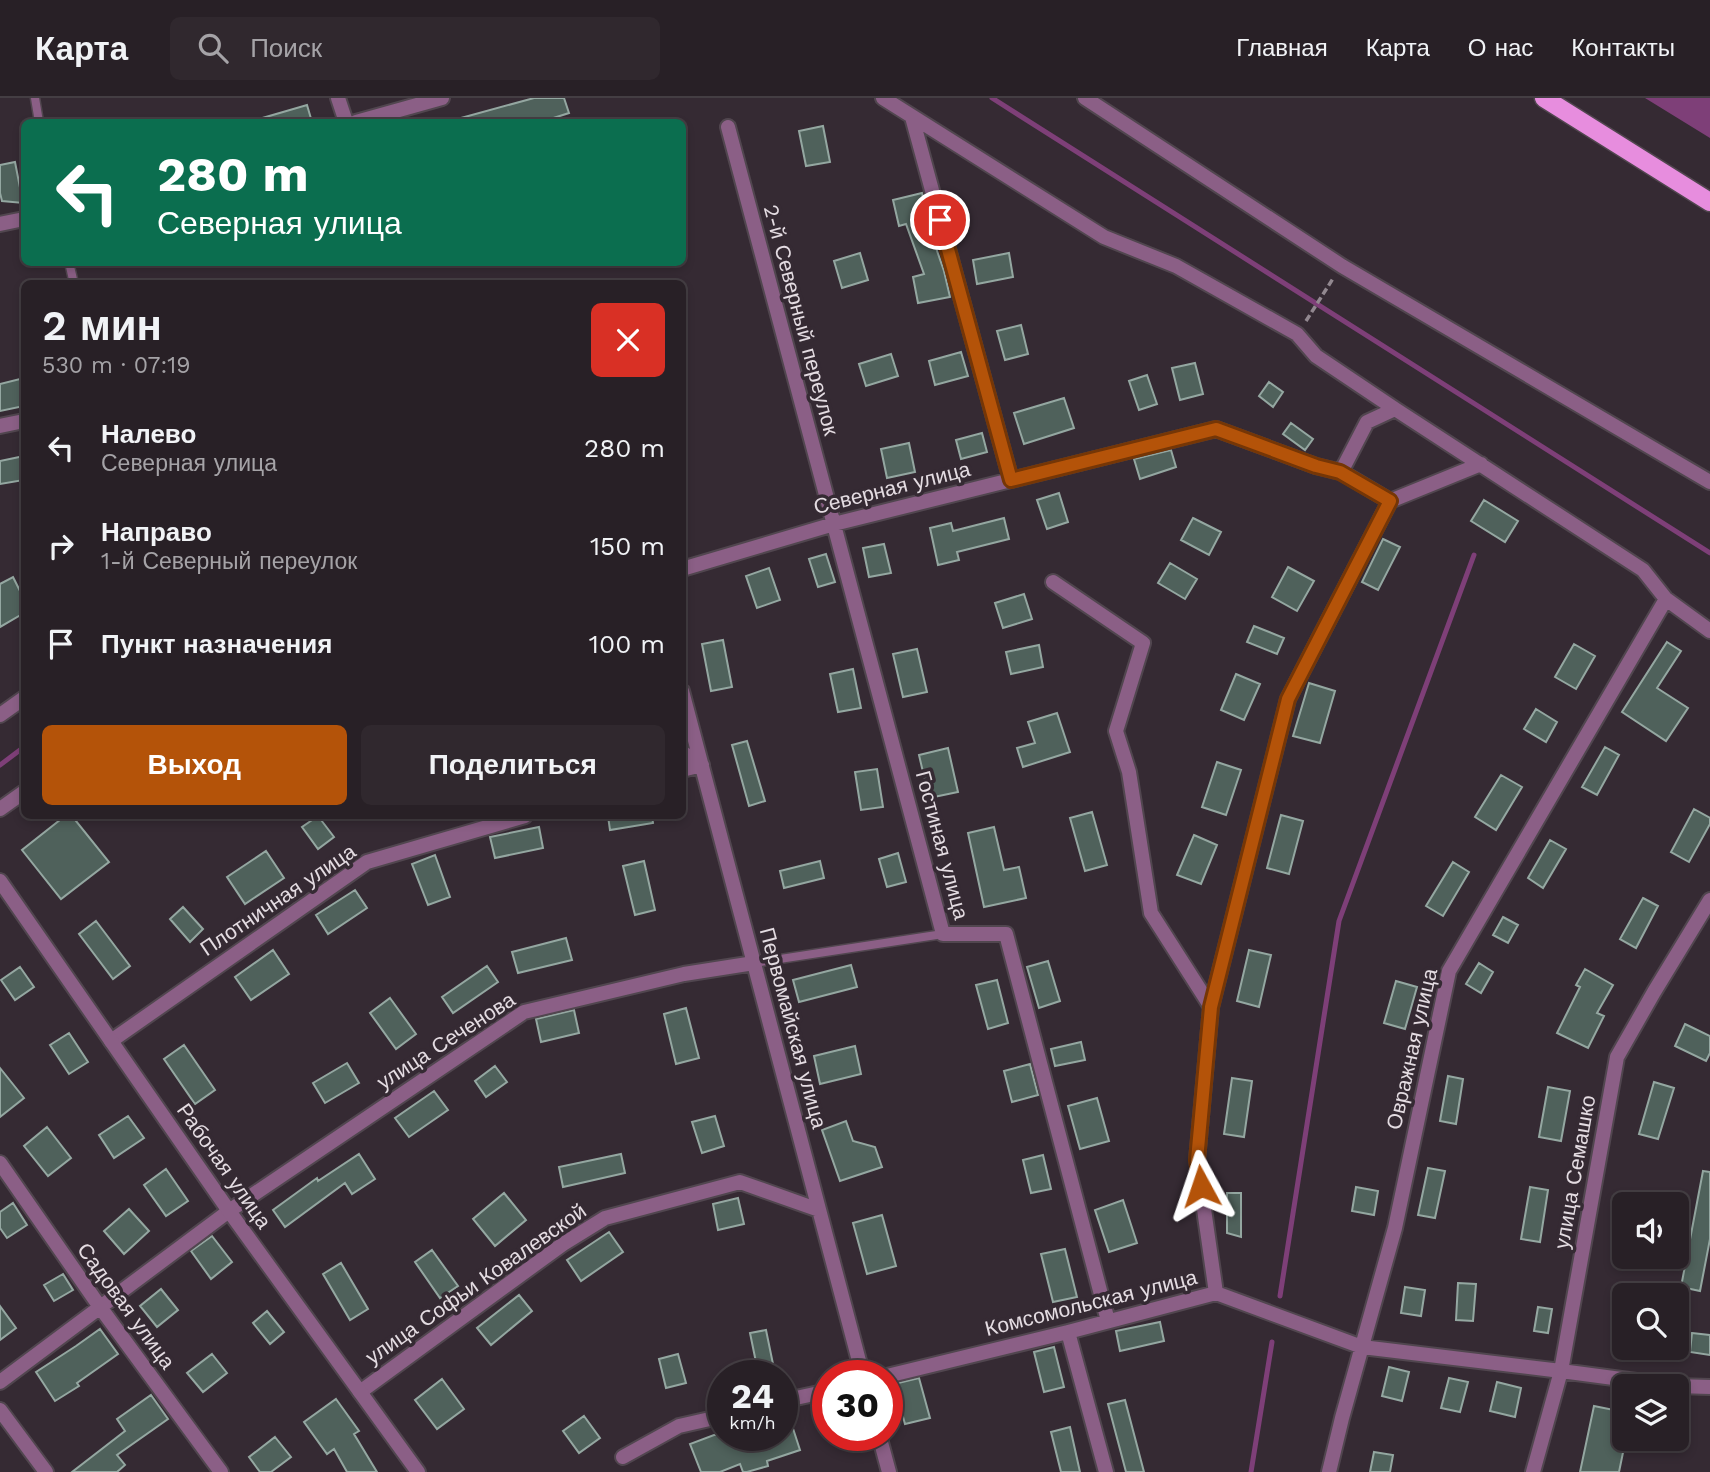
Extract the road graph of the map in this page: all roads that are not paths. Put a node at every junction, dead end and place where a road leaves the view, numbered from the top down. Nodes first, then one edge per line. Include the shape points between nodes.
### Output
1 (35, 98) edge
2 (338, 98) edge
3 (442, 98) edge
4 (883, 98) edge
5 (1085, 98) edge
6 (1544, 98) edge
7 (912, 117) junction
8 (38, 119) edge
9 (345, 119) edge
10 (367, 119) edge
11 (728, 127) dead end
12 (1710, 202) edge
13 (21, 220) edge
14 (0, 224) edge
15 (1395, 409) junction
16 (21, 422) edge
17 (0, 426) edge
18 (1481, 464) junction
19 (1340, 472) junction
20 (1011, 480) junction
21 (1710, 482) edge
22 (1390, 501) junction
23 (834, 524) junction
24 (686, 568) edge
25 (1054, 582) dead end
26 (1666, 599) junction
27 (1710, 631) edge
28 (21, 700) edge
29 (686, 706) edge
30 (0, 715) edge
31 (686, 754) edge
32 (702, 765) junction
33 (686, 769) edge
34 (21, 794) edge
35 (0, 809) edge
36 (515, 819) edge
37 (0, 881) edge
38 (1710, 900) edge
39 (943, 934) junction
40 (754, 963) junction
41 (1211, 1007) junction
42 (111, 1041) junction
43 (0, 1163) edge
44 (819, 1210) junction
45 (229, 1211) junction
46 (1216, 1293) junction
47 (100, 1307) junction
48 (1108, 1321) junction
49 (1068, 1332) junction
50 (1362, 1347) junction
51 (859, 1360) edge
52 (1561, 1371) junction
53 (903, 1372) edge
54 (1612, 1378) edge
55 (0, 1382) edge
56 (1689, 1386) edge
57 (1710, 1387) edge
58 (360, 1392) junction
59 (0, 1410) edge
60 (707, 1420) edge
61 (883, 1451) edge
62 (623, 1457) dead end
63 (46, 1472) edge
64 (221, 1472) edge
65 (418, 1472) edge
66 (888, 1472) edge
67 (1105, 1472) edge
68 (1329, 1472) edge
69 (1534, 1472) edge

1 - 8 lane
2 - 9 street
3 - 10 street
4 - 7 street
5 - 21 street via 1342,266
6 - 12 main road
7 - 15 street via 1104,237 1176,267 1297,334 1316,356
7 - 20 street
11 - 23 street, 2-й Северный переулок
13 - 14 street
15 - 18 street
15 - 19 street via 1367,422
16 - 17 street
18 - 22 street
18 - 26 street via 1643,570
19 - 20 street, Северная улица via 1216,429
19 - 22 street, Северная улица
20 - 23 street, Северная улица
22 - 41 street via 1288,699
23 - 24 street, Северная улица
23 - 39 street, Гостиная улица
25 - 41 street via 1143,643 1116,732 1129,772 1151,913
26 - 27 street
26 - 50 street, Овражная улица via 1449,971 1395,1228
28 - 30 street
29 - 32 street, Первомайская улица
31 - 32 street
32 - 33 street
32 - 40 street, Первомайская улица
34 - 35 street
36 - 42 street, Плотничная улица via 367,862
37 - 42 street, Рабочая улица
38 - 52 street, улица Семашко via 1618,1057
39 - 40 lane
39 - 48 street, Гостиная улица via 1006,934
40 - 44 street, Первомайская улица
40 - 45 street, улица Сеченова via 684,974 524,1012
41 - 46 street via 1197,1160
42 - 45 street, Рабочая улица
43 - 47 street, Садовая улица
44 - 51 street, Первомайская улица
44 - 58 street, улица Софьи Ковалевской via 740,1182 605,1218
45 - 47 street, улица Сеченова
45 - 58 street, Рабочая улица
46 - 48 street, Комсомольская улица
46 - 50 street, Комсомольская улица
47 - 55 street, улица Сеченова
47 - 64 street, Садовая улица
48 - 49 street, Комсомольская улица
49 - 53 street, Комсомольская улица
49 - 67 street
50 - 52 street, Комсомольская улица
50 - 68 street, Овражная улица
52 - 54 street, Комсомольская улица
52 - 69 street, улица Семашко
56 - 57 street, Комсомольская улица
58 - 65 street, Рабочая улица
59 - 63 street
60 - 62 street via 679,1426
61 - 66 street

